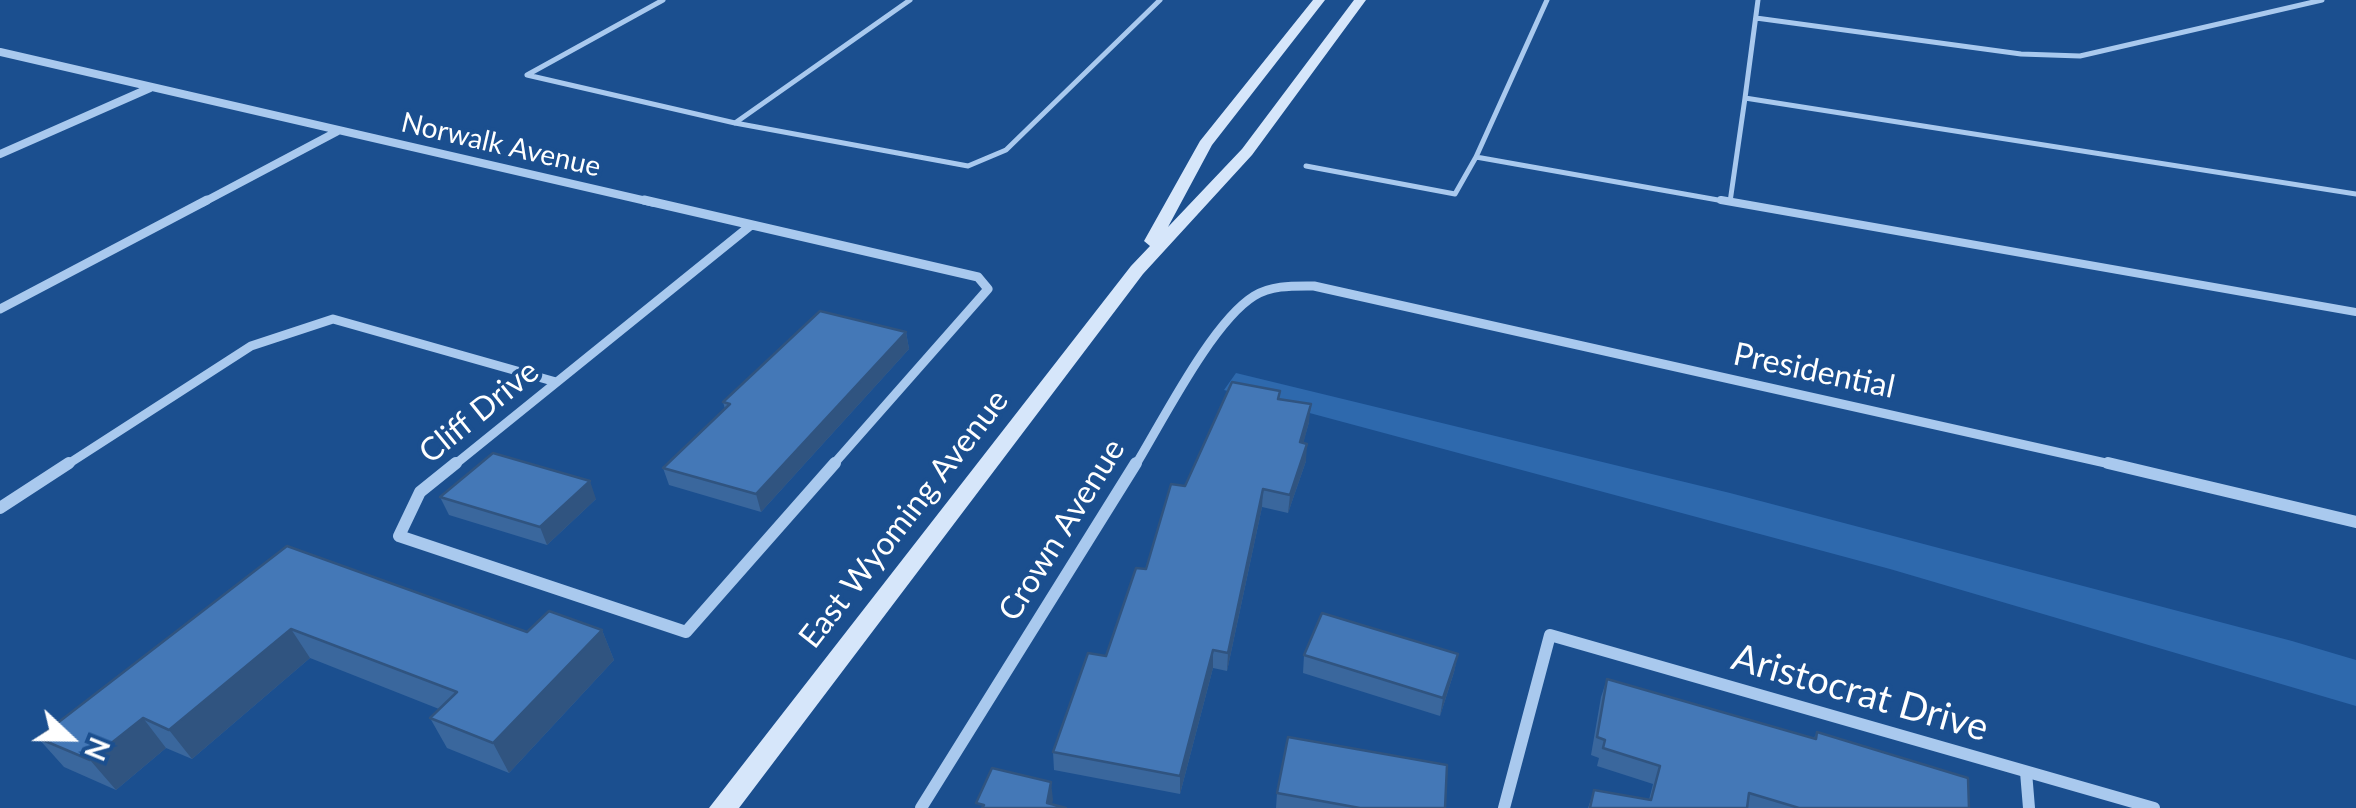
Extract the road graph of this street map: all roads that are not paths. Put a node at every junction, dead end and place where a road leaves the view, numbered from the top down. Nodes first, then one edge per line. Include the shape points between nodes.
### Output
1 (663, 0) edge
2 (910, 0) edge
3 (1160, 0) edge
4 (1320, 0) edge
5 (1360, 0) edge
6 (1547, 0) edge
7 (1758, 0) edge
8 (2322, 0) edge
9 (1756, 18) junction
10 (0, 52) edge
11 (150, 88) junction
12 (1745, 98) junction
13 (736, 124) junction
14 (339, 131) junction
15 (0, 154) edge
16 (1476, 157) junction
17 (1306, 166) dead end
18 (2356, 194) edge
19 (1730, 202) junction
20 (750, 226) junction
21 (1137, 270) junction
22 (1259, 290) joint
23 (0, 310) edge
24 (2356, 312) edge
25 (556, 382) junction
26 (0, 508) edge
27 (2356, 522) edge
28 (686, 632) joint
29 (2026, 772) junction
30 (723, 808) edge
31 (922, 808) edge
32 (1504, 808) edge
33 (2029, 808) edge
34 (2154, 808) edge

1 - 13 lane via 527,75
2 - 13 lane
3 - 13 lane via 1006,150 968,166
4 - 21 street, East Wyoming Avenue via 1205,144
5 - 21 street, East Wyoming Avenue via 1247,152
6 - 16 lane
7 - 9 lane
8 - 9 lane via 2080,56
9 - 12 lane
10 - 11 street, Norwalk Avenue
11 - 14 street, Norwalk Avenue
11 - 15 street
12 - 18 lane
12 - 19 lane
14 - 20 street, Norwalk Avenue
14 - 23 street
16 - 17 lane via 1455,194
16 - 19 lane
19 - 24 lane
20 - 25 street, Cliff Drive
20 - 28 street, Norwalk Avenue via 978,277 988,289
21 - 30 street, East Wyoming Avenue
22 - 27 street, Presidential via 1314,286
22 - 31 street, Crown Avenue via 1215,337
25 - 26 street via 332,318 251,346
25 - 28 street, Cliff Drive via 420,492 400,536
29 - 32 street, Aristocrat Drive via 1550,635
29 - 33 street
29 - 34 street, Aristocrat Drive

